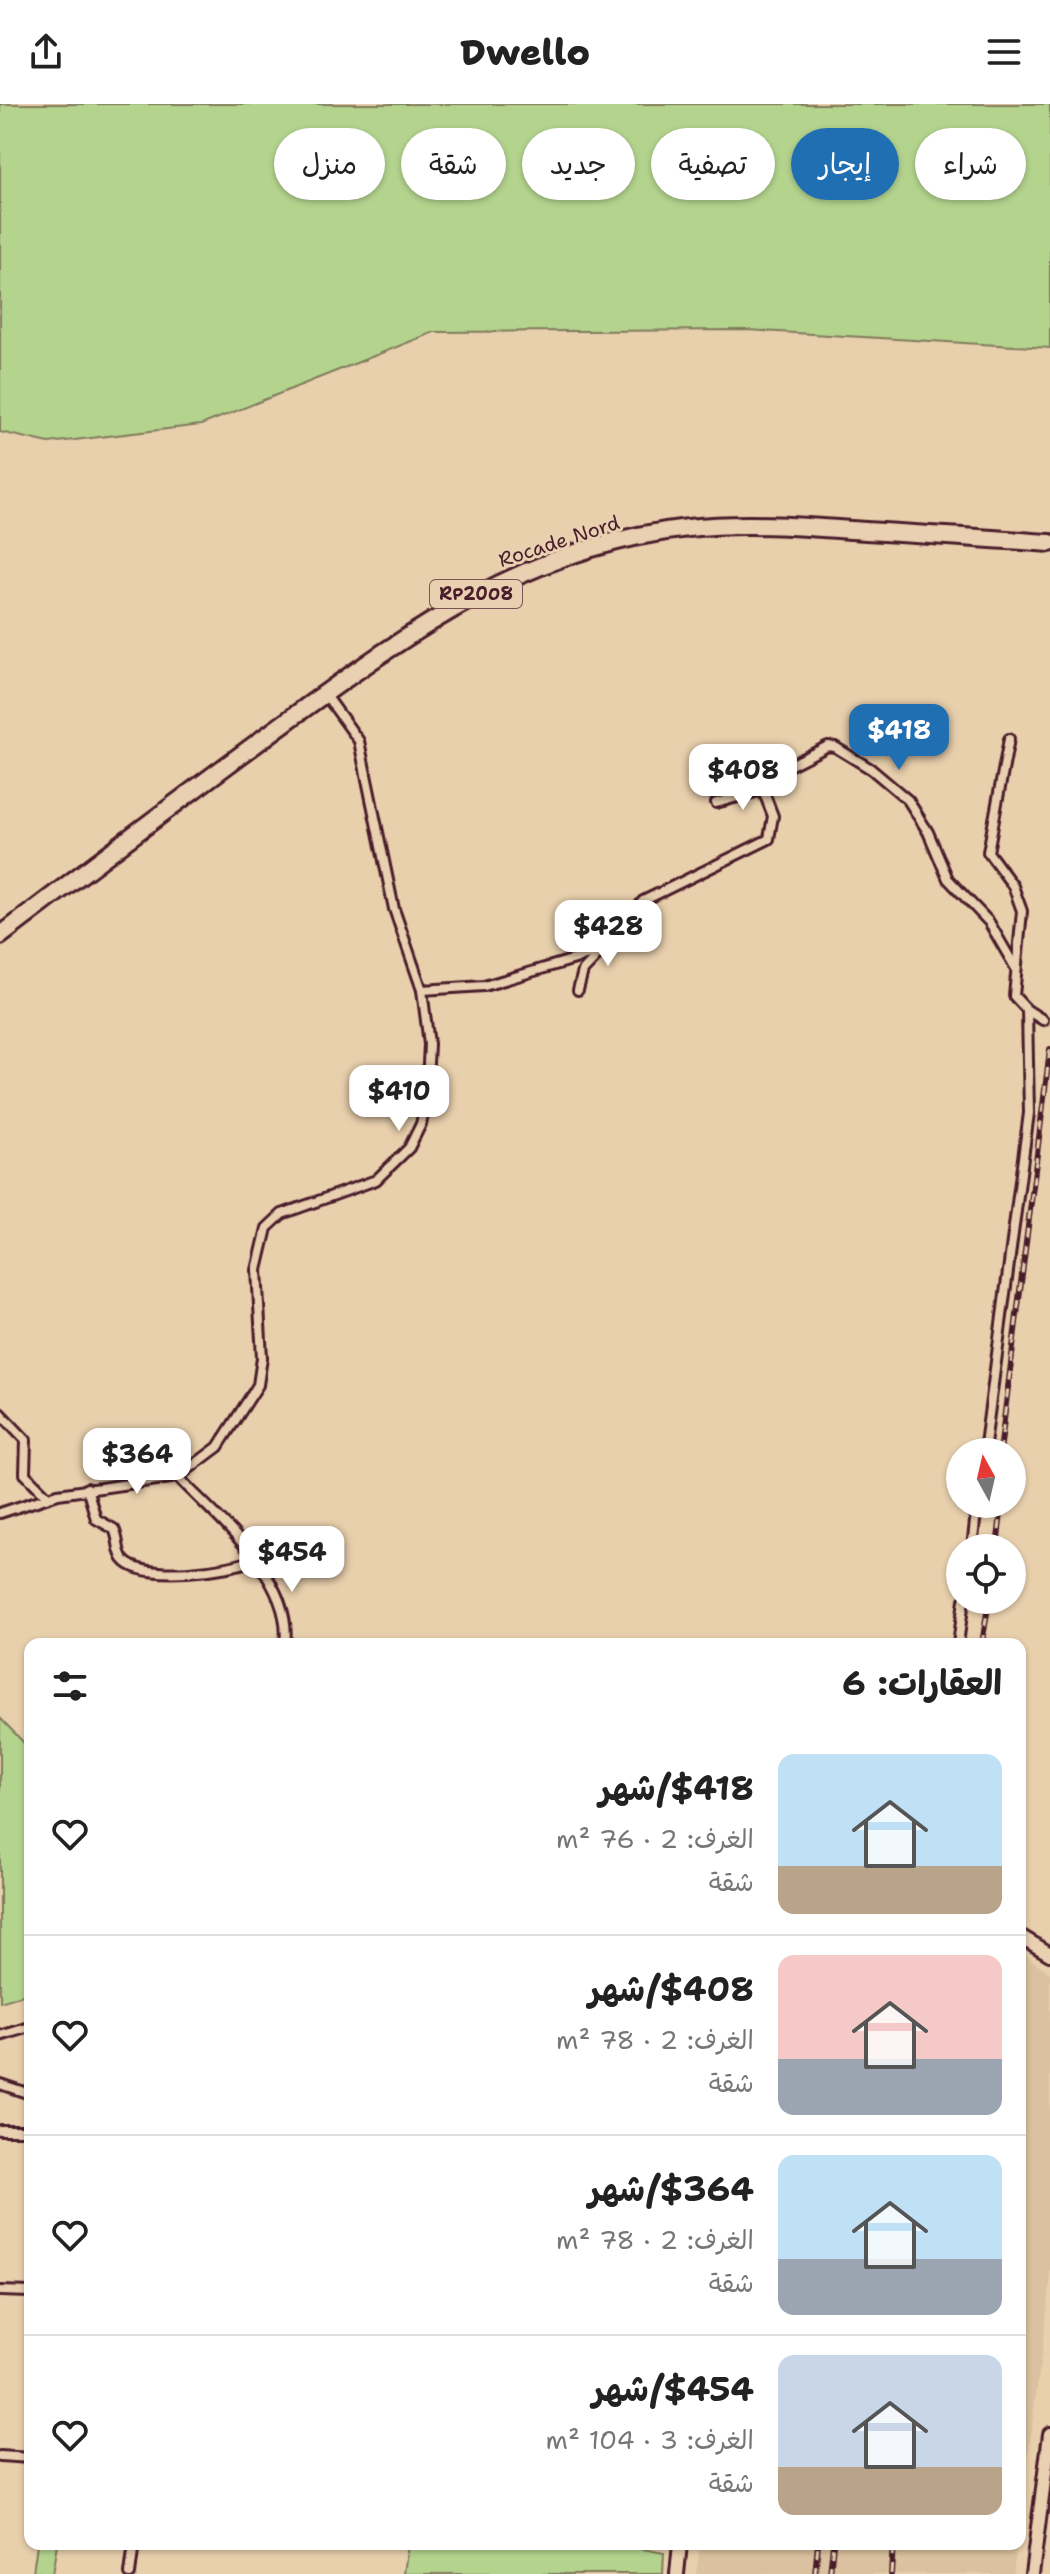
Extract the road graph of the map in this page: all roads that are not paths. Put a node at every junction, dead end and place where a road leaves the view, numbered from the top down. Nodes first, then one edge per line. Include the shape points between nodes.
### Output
1 (1050, 543) edge
2 (325, 694) junction
3 (1009, 739) dead end
4 (763, 790) junction
5 (716, 803) dead end
6 (0, 936) edge
7 (605, 946) junction
8 (1015, 967) junction
9 (422, 990) junction
10 (578, 990) dead end
11 (1027, 1010) junction
12 (1043, 1020) dead end
13 (0, 1413) edge
14 (986, 1438) edge
15 (178, 1477) junction
16 (87, 1488) junction
17 (47, 1496) junction
18 (0, 1513) edge
19 (256, 1559) junction
20 (962, 1614) edge
21 (285, 1638) edge
22 (959, 1638) edge
23 (1026, 1940) edge
24 (1050, 1954) edge
25 (24, 2029) edge
26 (0, 2036) edge
27 (0, 2084) edge
28 (24, 2092) edge
29 (0, 2130) edge
30 (24, 2130) edge
31 (0, 2291) edge
32 (24, 2292) edge
33 (1050, 2434) edge
34 (0, 2456) edge
35 (24, 2458) edge
36 (133, 2550) edge
37 (679, 2550) edge
38 (1036, 2573) edge
39 (130, 2574) edge
40 (677, 2574) edge

1 - 2 highway, Rocade Nord / RP2008 via 776,525 689,528 631,538 550,561 488,587
2 - 6 highway, Rocade Nord / RP2008
2 - 9 street via 359,741 394,909
3 - 8 street via 988,852 1019,897
4 - 5 street
4 - 7 street via 773,816 769,839 643,901
4 - 8 street via 767,777 828,746 871,769 908,800 948,879 989,922
7 - 9 street via 552,969 484,986
7 - 10 street via 583,971
8 - 11 street via 1014,996
9 - 15 street via 429,1068 426,1102 409,1148 376,1180 273,1219 257,1270 262,1358 258,1385 218,1447
11 - 12 street
11 - 14 street via 1029,1113
13 - 17 street via 26,1440 25,1474
15 - 16 street
15 - 19 street
16 - 17 street
16 - 19 street via 96,1519 117,1533 121,1556 129,1564 180,1574
17 - 18 street
19 - 21 street via 274,1589
20 - 22 street
23 - 24 street
25 - 26 street
27 - 28 street
29 - 30 street
31 - 32 street
33 - 38 street
34 - 35 street
36 - 39 street
37 - 40 street

